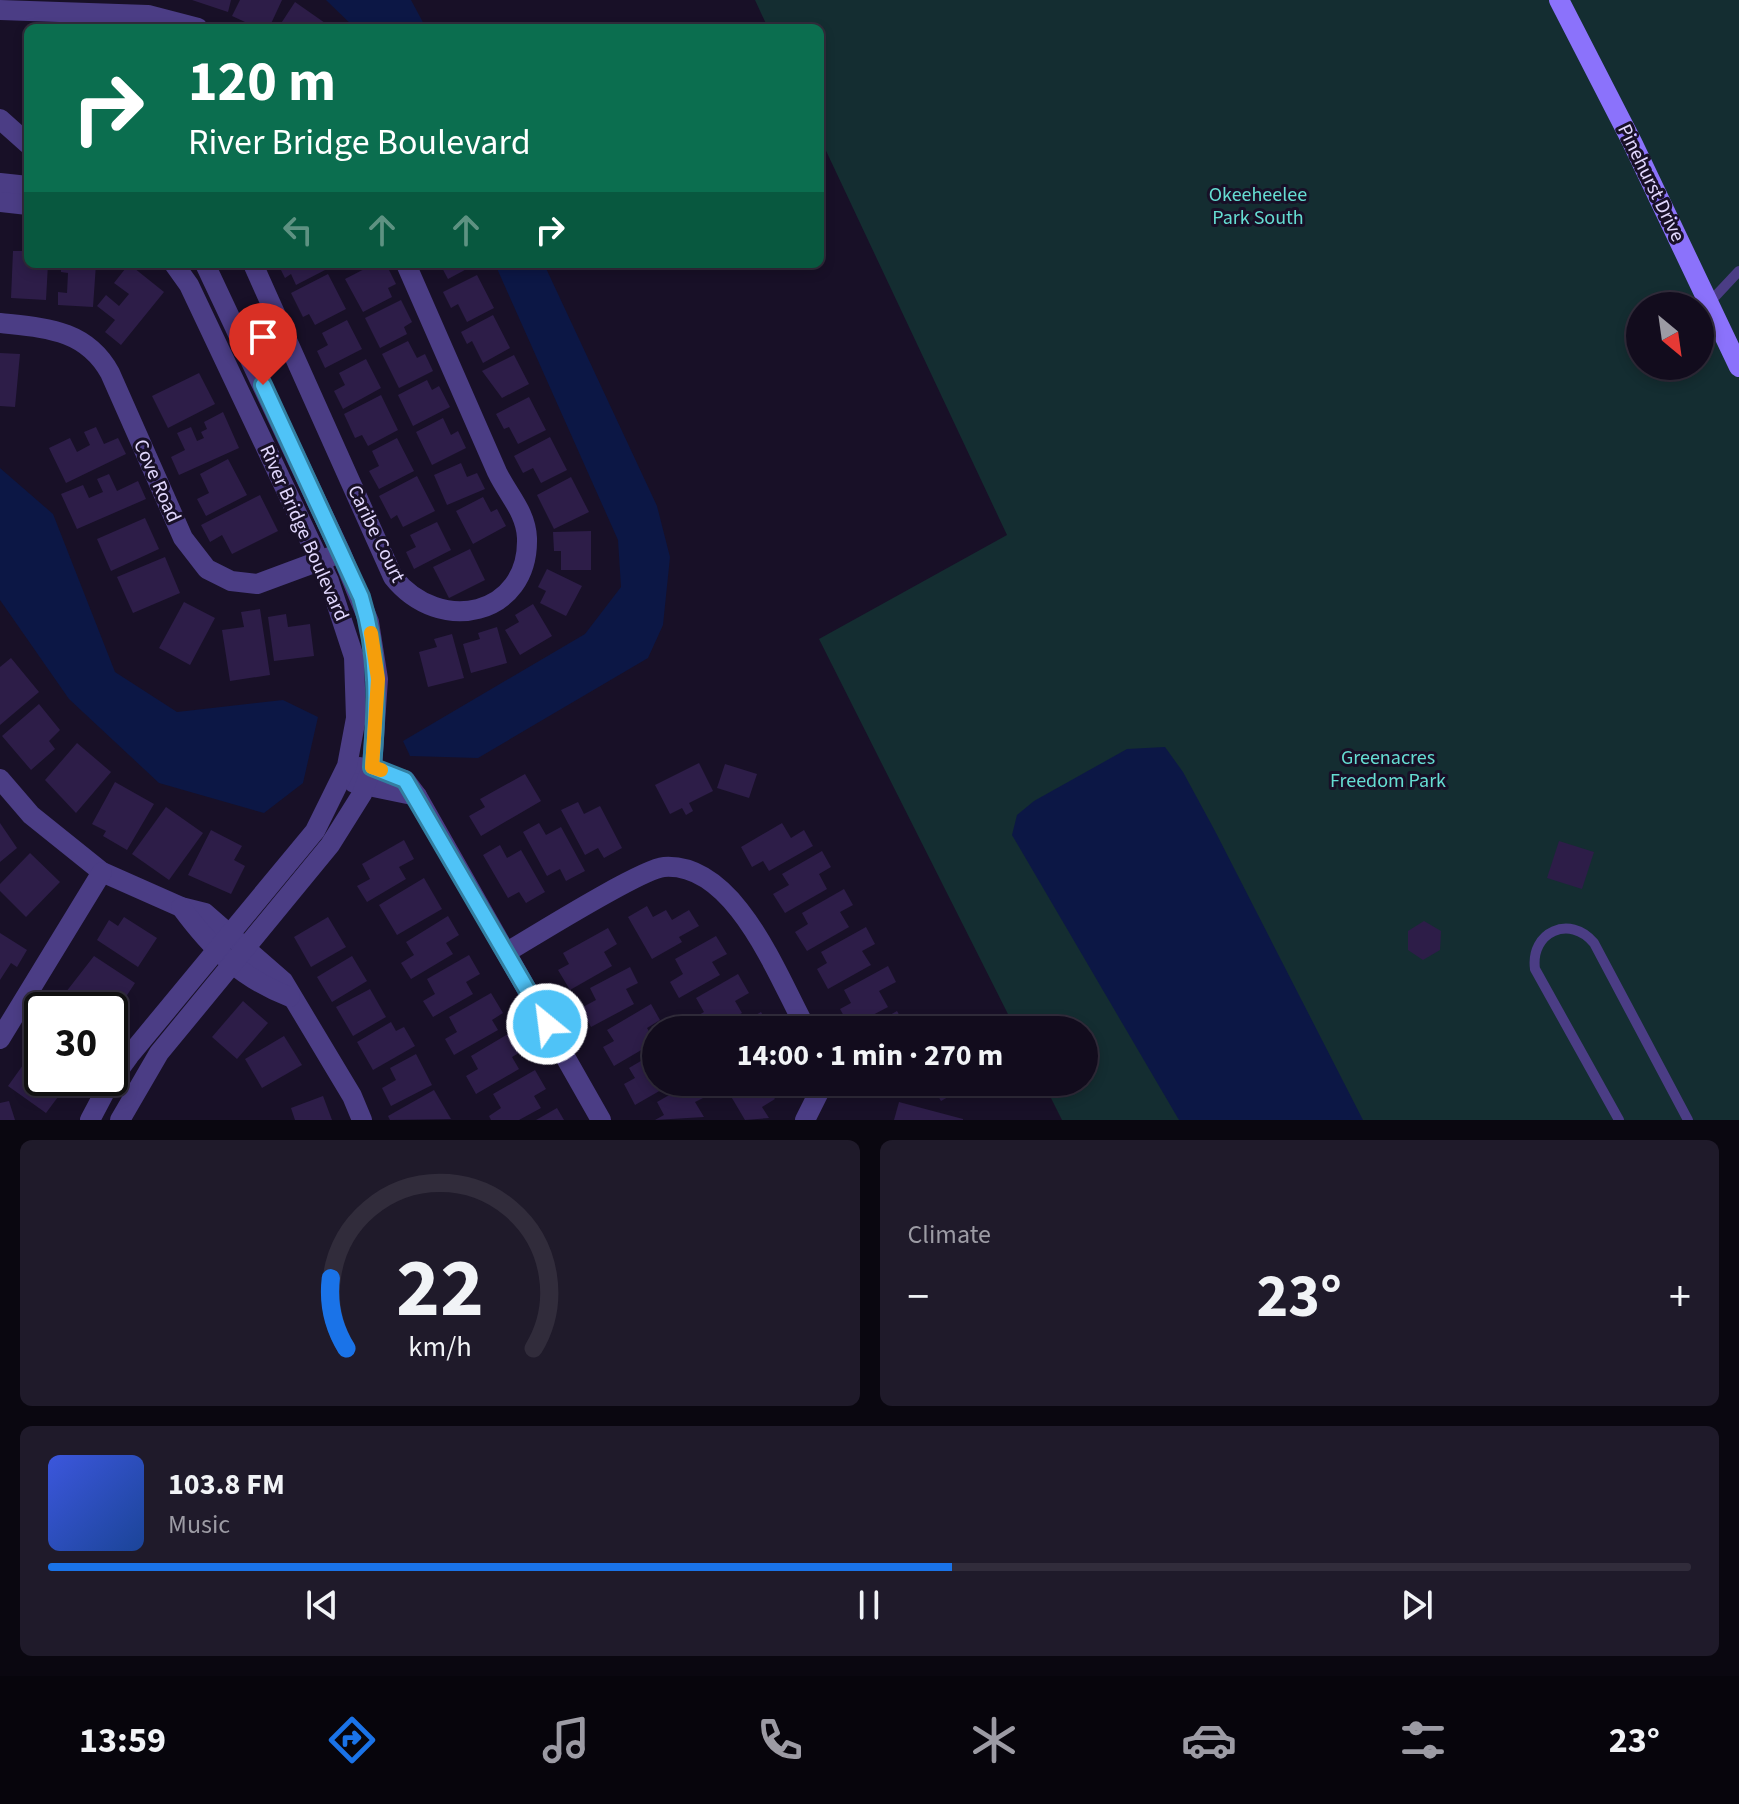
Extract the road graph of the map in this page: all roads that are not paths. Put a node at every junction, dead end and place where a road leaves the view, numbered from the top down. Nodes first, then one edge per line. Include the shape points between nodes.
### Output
1 (1559, 0) edge
2 (0, 10) edge
3 (183, 24) edge
4 (0, 119) edge
5 (24, 140) edge
6 (0, 183) edge
7 (24, 186) edge
8 (0, 202) edge
9 (24, 205) edge
10 (177, 268) edge
11 (207, 268) edge
12 (255, 268) edge
13 (408, 268) edge
14 (1739, 271) edge
15 (1704, 292) edge
16 (1714, 298) edge
17 (1714, 314) edge
18 (0, 323) edge
19 (1739, 367) edge
20 (341, 553) junction
21 (320, 562) junction
22 (344, 773) junction
23 (368, 776) junction
24 (0, 779) edge
25 (102, 872) junction
26 (233, 950) junction
27 (507, 952) junction
28 (799, 1016) edge
29 (0, 1039) edge
30 (817, 1096) edge
31 (90, 1120) edge
32 (120, 1120) edge
33 (362, 1120) edge
34 (601, 1120) edge
35 (805, 1120) edge
36 (1619, 1120) edge
37 (1688, 1120) edge

1 - 15 street, Pinehurst Drive
2 - 3 street via 148,15
4 - 5 street
6 - 7 street
8 - 9 street
10 - 21 street, River Bridge Boulevard
11 - 20 street, River Bridge Boulevard
12 - 13 street, Caribe Court via 393,577 406,594 428,608 466,612 490,604 510,587 526,553 526,527
14 - 16 lane
17 - 19 street, Pinehurst Drive
18 - 21 street, Cove Road via 62,331 95,351 110,373 183,538 207,569 231,581 257,584
20 - 21 street, Cove Road
20 - 23 street, River Bridge Boulevard via 361,597 376,660 377,710
21 - 22 street, River Bridge Boulevard via 354,657 356,718
22 - 23 street
22 - 26 street, River Bridge Boulevard via 315,831
23 - 26 street, River Bridge Boulevard via 330,845
23 - 27 street via 417,796
24 - 25 street via 31,815
25 - 26 street via 181,907
25 - 29 street
26 - 31 street, River Bridge Boulevard via 129,1056
26 - 32 street, River Bridge Boulevard via 159,1053
26 - 33 street via 259,985 290,997 308,1020
27 - 28 street via 663,867 695,873 737,902
27 - 34 street
30 - 35 street
36 - 37 lane via 1535,969 1541,940 1558,928 1579,930 1594,943

